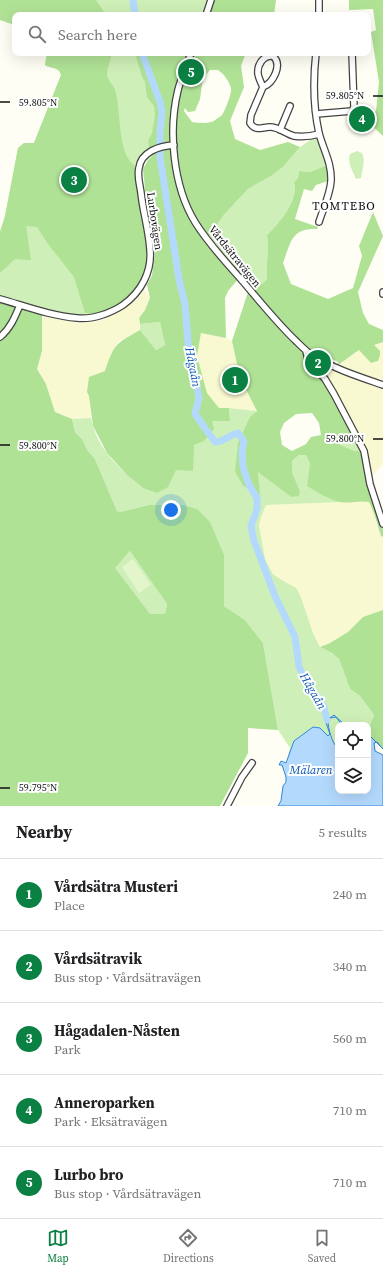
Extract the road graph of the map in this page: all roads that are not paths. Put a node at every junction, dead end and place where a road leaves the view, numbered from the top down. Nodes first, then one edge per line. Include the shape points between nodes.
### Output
1 (211, 0) edge
2 (319, 0) edge
3 (207, 12) edge
4 (319, 12) edge
5 (190, 56) edge
6 (316, 56) edge
7 (352, 56) edge
8 (263, 87) junction
9 (290, 106) dead end
10 (316, 114) junction
11 (280, 130) junction
12 (320, 134) junction
13 (174, 145) junction
14 (319, 222) dead end
15 (0, 299) edge
16 (20, 305) junction
17 (0, 337) edge
18 (306, 351) junction
19 (383, 385) edge
20 (383, 524) edge
21 (252, 763) dead end
22 (227, 806) edge

1 - 3 street
2 - 4 street
5 - 13 street, Vårdsätravägen via 177,97
6 - 10 street via 313,90
7 - 10 street via 352,111
8 - 8 street via 258,69 263,59 272,56 277,62 276,68 270,83
8 - 11 street via 250,123 253,128 269,127
9 - 11 street
10 - 12 street
11 - 12 street via 296,136
12 - 14 street via 331,180
13 - 16 street, Lurbovägen via 155,149 143,158 138,168 150,250 148,274 136,294 118,308 82,319
13 - 18 street, Vårdsätravägen via 178,175 187,206 195,222 217,253
15 - 16 street, Lurbovägen
16 - 17 street via 11,324
18 - 19 street, Vårdsätravägen via 346,372
18 - 20 street via 308,360 325,379 364,451 370,484
21 - 22 street

